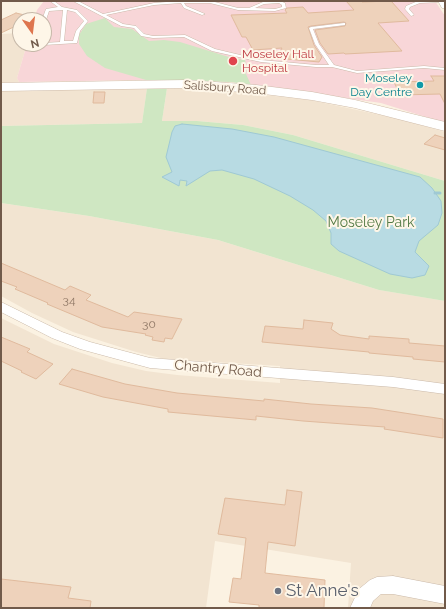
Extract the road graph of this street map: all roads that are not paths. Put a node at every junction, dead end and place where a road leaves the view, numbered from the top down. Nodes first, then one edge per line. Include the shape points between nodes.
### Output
1 (52, 1) edge
2 (75, 1) edge
3 (181, 1) edge
4 (442, 1) edge
5 (445, 6) edge
6 (88, 7) junction
7 (63, 8) junction
8 (250, 9) junction
9 (75, 11) junction
10 (46, 12) edge
11 (102, 14) junction
12 (203, 14) dead end
13 (412, 15) dead end
14 (344, 24) dead end
15 (62, 43) junction
16 (52, 44) edge
17 (332, 66) junction
18 (445, 69) edge
19 (1, 87) edge
20 (445, 128) edge
21 (1, 306) edge
22 (445, 389) edge
23 (445, 595) edge
24 (360, 608) edge

1 - 7 lane
2 - 6 lane
3 - 8 lane via 210,2 238,9
3 - 11 lane
3 - 12 lane via 185,7
4 - 5 street
4 - 13 lane via 419,2 408,6 407,9
6 - 9 lane
6 - 11 lane
7 - 9 lane
7 - 10 lane
7 - 15 lane
8 - 8 lane via 275,10 284,8 284,4 263,3
9 - 15 lane via 86,21 78,31 75,42
11 - 17 lane via 122,25 135,27 143,35 185,36 214,50 261,61
14 - 17 lane via 311,28 317,44
15 - 16 lane
17 - 18 lane via 357,72 424,67
19 - 20 main road, Salisbury Road via 186,84 256,89 355,104
21 - 22 street, Chantry Road via 85,346 150,362 394,382
23 - 24 street via 393,585 377,586 366,595

